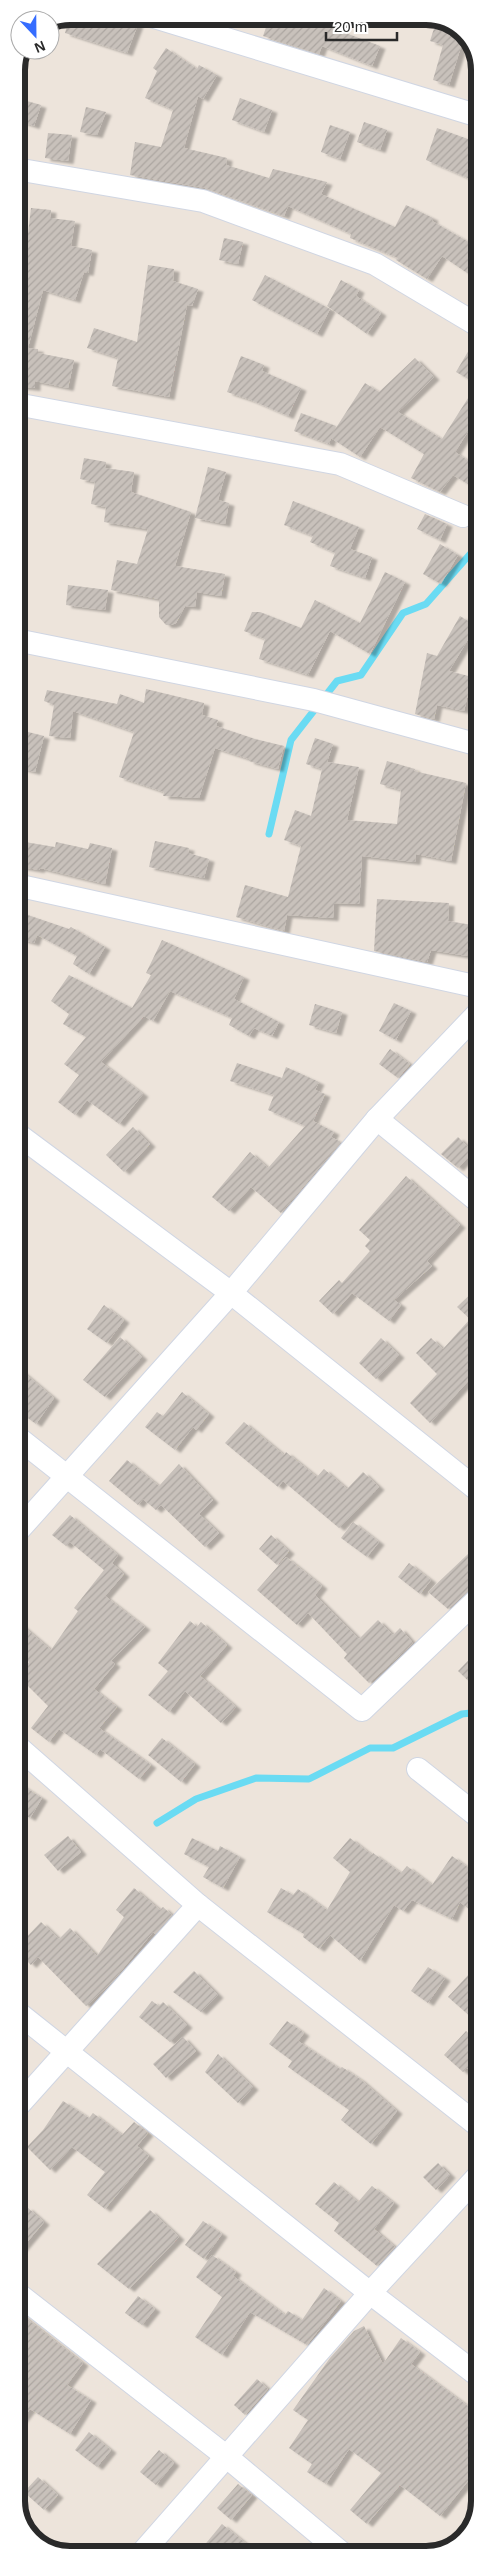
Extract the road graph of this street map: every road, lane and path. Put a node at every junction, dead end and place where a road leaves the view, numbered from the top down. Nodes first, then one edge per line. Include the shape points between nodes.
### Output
1 (181, 25) edge
2 (471, 114) edge
3 (25, 171) edge
4 (471, 319) edge
5 (25, 406) edge
6 (463, 516) dead end
7 (25, 642) edge
8 (471, 743) edge
9 (25, 887) edge
10 (471, 985) edge
11 (471, 1021) edge
12 (377, 1119) junction
13 (25, 1140) edge
14 (471, 1195) edge
15 (231, 1294) junction
16 (25, 1444) edge
17 (67, 1477) junction
18 (471, 1485) edge
19 (25, 1522) edge
20 (471, 1606) edge
21 (25, 1753) edge
22 (418, 1770) dead end
23 (471, 1811) edge
24 (198, 1904) junction
25 (25, 2019) edge
26 (67, 2053) junction
27 (25, 2098) edge
28 (471, 2120) edge
29 (471, 2184) edge
30 (370, 2293) junction
31 (25, 2300) edge
32 (471, 2370) edge
33 (227, 2457) junction
34 (148, 2546) edge
35 (333, 2546) edge

1 - 2 street
3 - 4 street via 203,201 374,264
5 - 6 street via 340,464
7 - 8 street via 321,702
9 - 10 street
11 - 12 street
12 - 14 street
12 - 15 street
13 - 15 street
15 - 17 street
15 - 18 street
16 - 17 street
17 - 19 street
17 - 20 street via 362,1710
21 - 24 street
22 - 23 street
24 - 26 street
24 - 28 street
25 - 26 street
26 - 27 street
26 - 30 street
29 - 30 street
30 - 32 street
30 - 33 street
31 - 33 street
33 - 34 street
33 - 35 street

